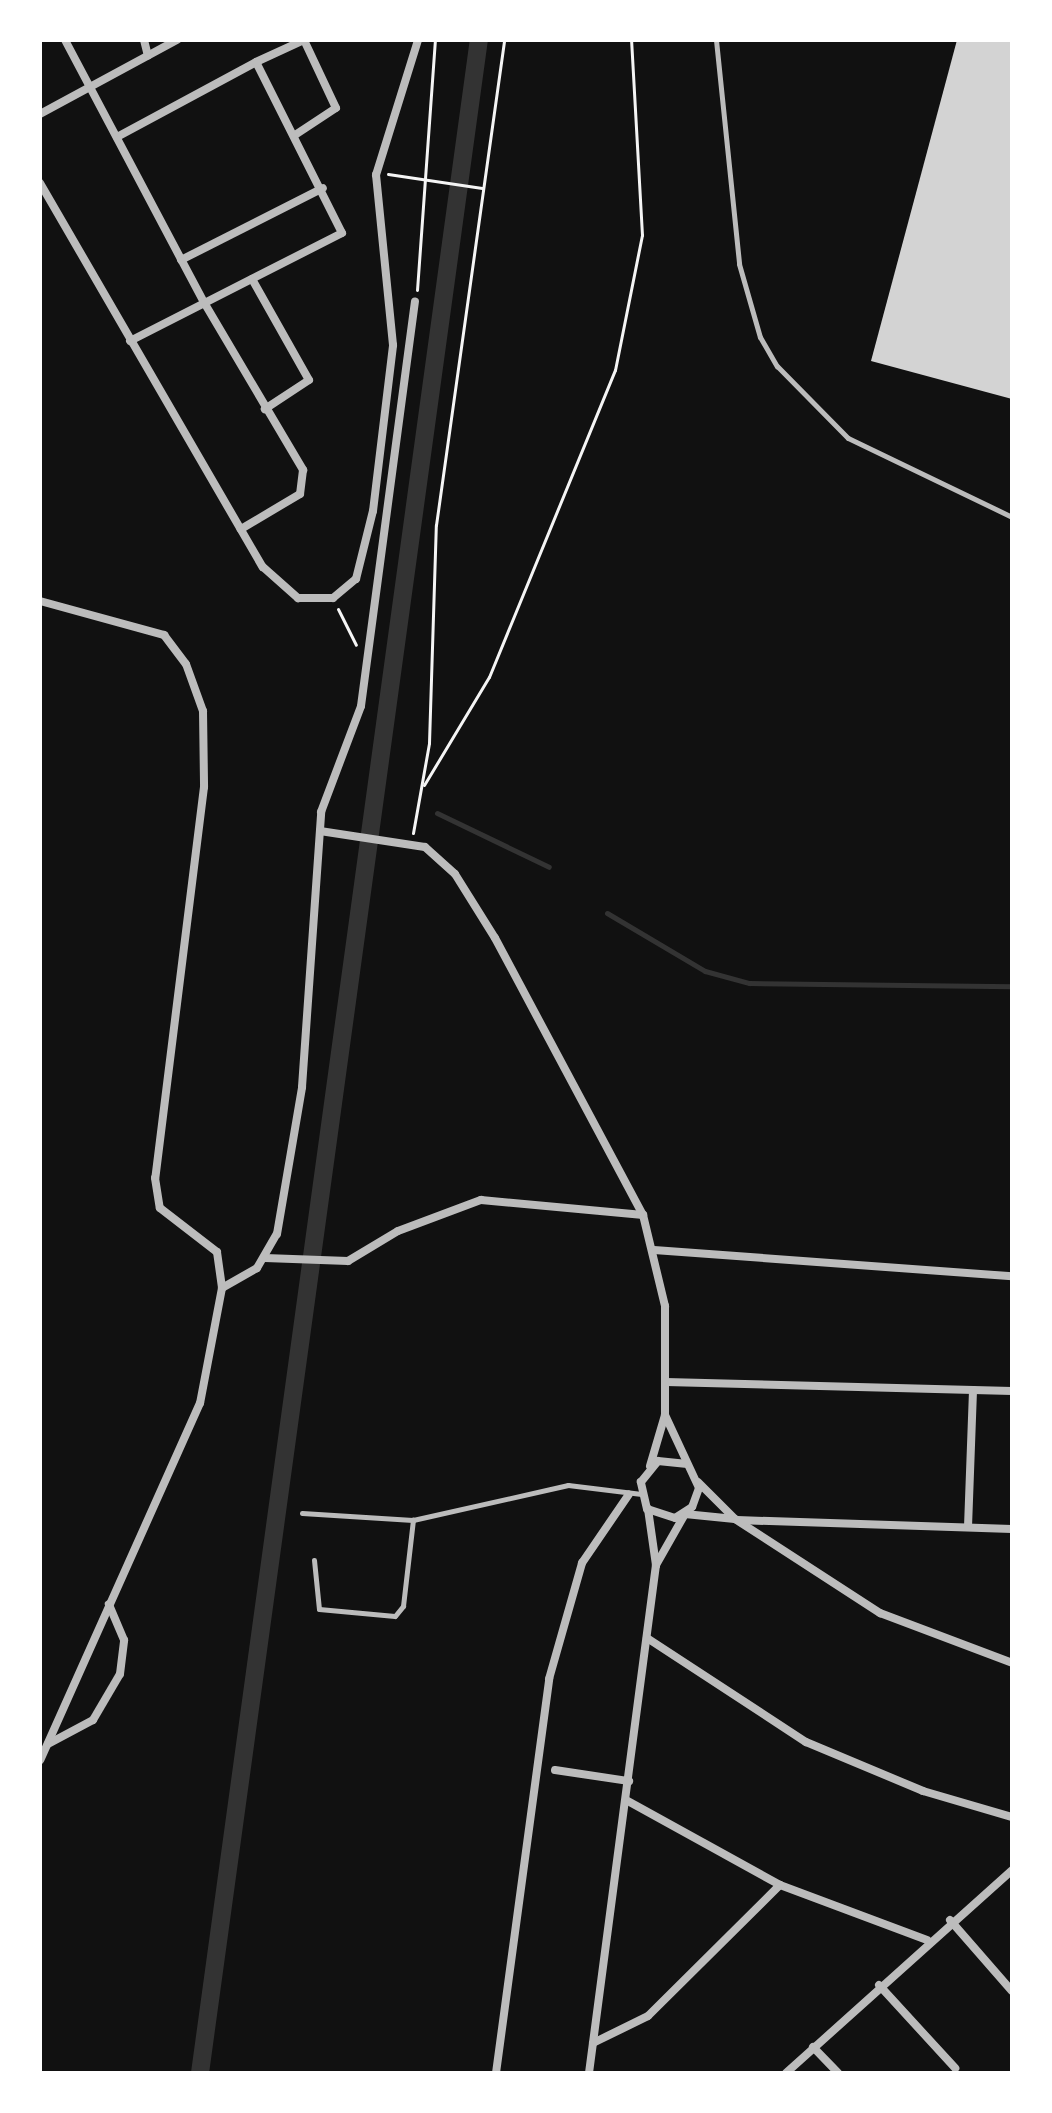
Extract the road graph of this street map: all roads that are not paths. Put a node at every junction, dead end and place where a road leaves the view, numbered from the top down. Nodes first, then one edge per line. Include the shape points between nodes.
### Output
1 (65, 40) edge
2 (144, 40) edge
3 (177, 40) edge
4 (304, 40) edge
5 (418, 40) edge
6 (716, 40) edge
7 (148, 56) junction
8 (256, 62) junction
9 (92, 87) junction
10 (40, 114) edge
11 (295, 135) junction
12 (117, 137) junction
13 (40, 183) edge
14 (323, 188) junction
15 (181, 260) junction
16 (252, 279) junction
17 (415, 302) road end
18 (205, 304) junction
19 (130, 341) junction
20 (265, 409) junction
21 (1012, 517) edge
22 (241, 529) junction
23 (40, 601) edge
24 (320, 831) junction
25 (643, 1215) junction
26 (654, 1250) junction
27 (265, 1258) junction
28 (1012, 1276) edge
29 (222, 1288) junction
30 (666, 1382) junction
31 (973, 1390) junction
32 (1012, 1391) edge
33 (665, 1415) junction
34 (685, 1464) junction
35 (650, 1466) junction
36 (697, 1482) junction
37 (629, 1494) junction
38 (641, 1494) junction
39 (647, 1509) junction
40 (302, 1513) dead end
41 (685, 1514) junction
42 (735, 1519) junction
43 (413, 1520) junction
44 (968, 1527) junction
45 (1012, 1529) edge
46 (314, 1560) dead end
47 (656, 1565) junction
48 (109, 1604) junction
49 (647, 1638) junction
50 (1012, 1663) edge
51 (48, 1744) junction
52 (40, 1760) edge
53 (555, 1770) dead end
54 (629, 1781) junction
55 (626, 1800) junction
56 (1012, 1817) edge
57 (1012, 1870) edge
58 (780, 1885) junction
59 (950, 1920) junction
60 (927, 1940) junction
61 (879, 1985) junction
62 (1012, 1991) edge
63 (593, 2043) junction
64 (813, 2047) junction
65 (955, 2068) dead end
66 (496, 2073) edge
67 (589, 2073) edge
68 (786, 2073) edge
69 (838, 2073) edge

1 - 9 street
2 - 7 street
3 - 7 street
4 - 8 street
4 - 11 street via 336,108
5 - 22 street via 376,175 393,345 373,511 356,579 333,598 312,601 282,589
6 - 21 lane via 739,264 760,337 777,366 848,438
7 - 9 street
8 - 11 street
8 - 12 street
9 - 10 street
9 - 12 street
11 - 14 street
12 - 15 street
13 - 19 street
14 - 15 street
14 - 16 street via 342,233
15 - 18 street
16 - 18 street
16 - 20 street via 309,380
17 - 24 street via 357,725
18 - 19 street
18 - 20 street
19 - 22 street
20 - 22 street via 303,470 305,488
23 - 29 street via 164,635 186,664 203,711 204,787 155,1178 160,1208 217,1252
24 - 25 street via 425,847 455,874
24 - 27 street via 302,1087 277,1234
25 - 26 street
25 - 27 street via 481,1200 330,1265
26 - 28 street
26 - 30 street via 665,1306
27 - 29 street
29 - 48 street via 200,1403
30 - 31 street
30 - 33 street
31 - 32 street
31 - 44 street
33 - 34 street
33 - 35 street
34 - 35 street via 667,1459
34 - 36 street
35 - 38 street
36 - 41 street via 697,1498
36 - 42 street
37 - 38 lane
37 - 43 lane via 568,1485
37 - 66 street via 582,1563 549,1679
38 - 39 street
39 - 41 street via 665,1518
39 - 47 street
40 - 43 lane
41 - 42 street
41 - 47 street
42 - 44 street
42 - 50 street via 880,1613
43 - 46 lane via 403,1606 395,1616 319,1609
44 - 45 street
47 - 49 street
48 - 51 street
48 - 51 street via 124,1640 120,1674 93,1720
49 - 54 street
49 - 56 street via 806,1742 923,1791
51 - 52 street
53 - 54 street
54 - 55 street
55 - 58 street
55 - 63 street
57 - 59 street
58 - 60 street
58 - 63 street via 632,2029
59 - 60 street
59 - 62 street
60 - 61 street
61 - 64 street
61 - 65 street
63 - 67 street
64 - 68 street
64 - 69 street

